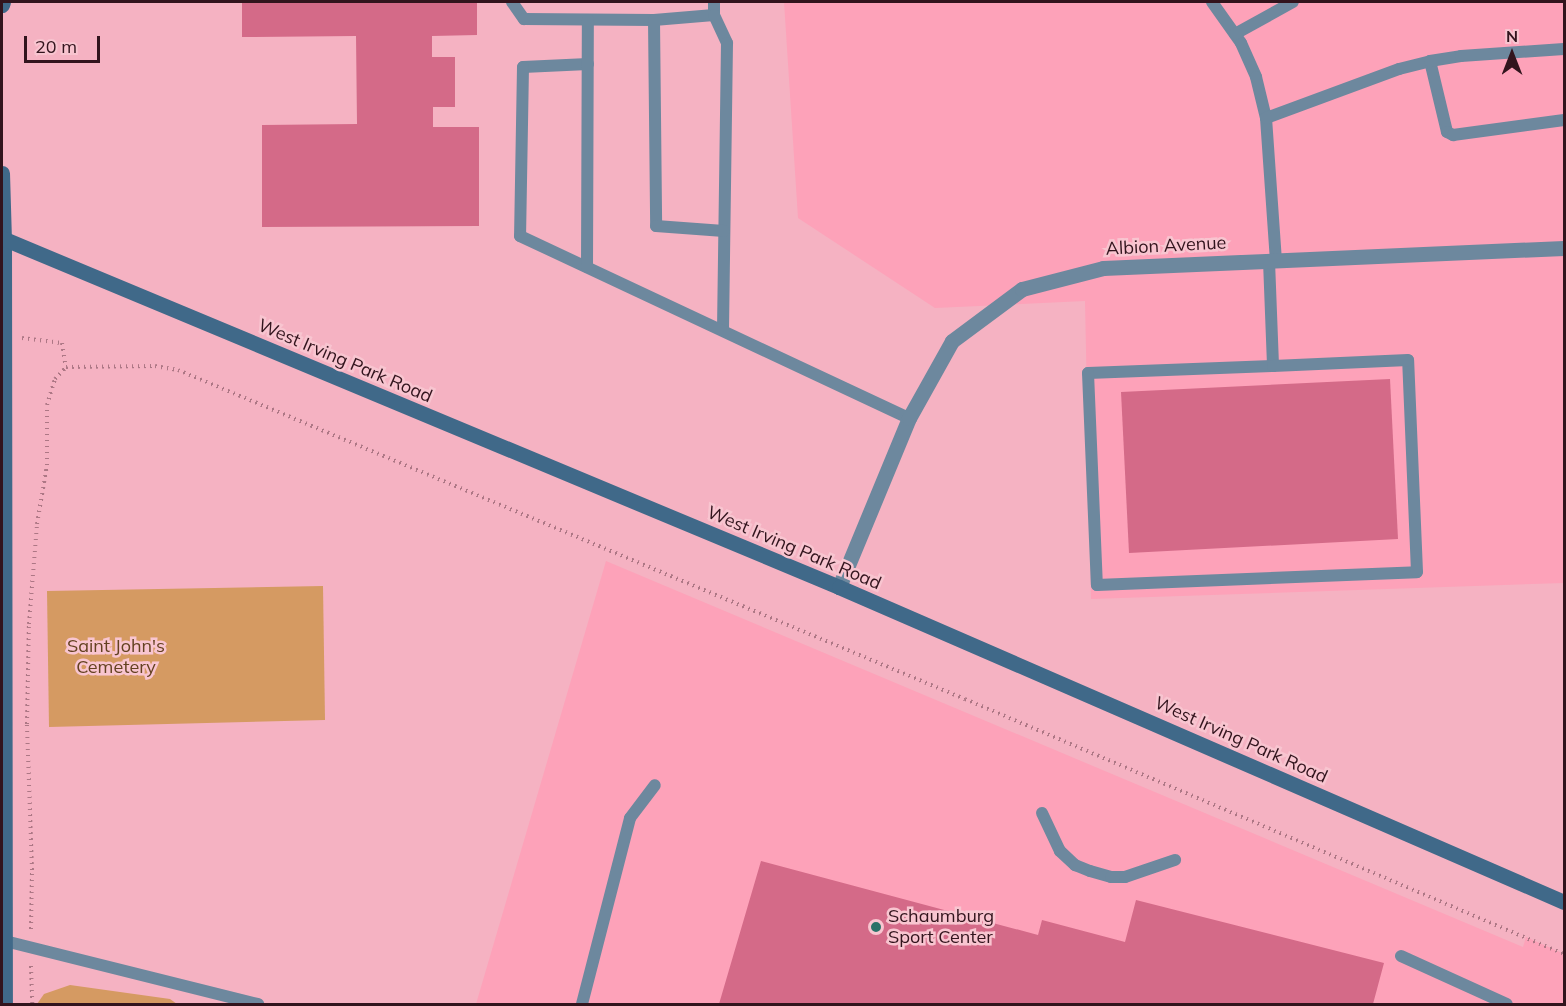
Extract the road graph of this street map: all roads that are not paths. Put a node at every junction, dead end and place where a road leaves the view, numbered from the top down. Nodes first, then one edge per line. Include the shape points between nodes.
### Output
1 (512, 2) edge
2 (714, 2) edge
3 (1212, 2) edge
4 (1293, 2) edge
5 (714, 15) junction
6 (588, 20) junction
7 (654, 20) junction
8 (1235, 34) junction
9 (1564, 49) edge
10 (1430, 61) junction
11 (588, 64) junction
12 (1266, 118) junction
13 (1564, 120) edge
14 (2, 173) edge
15 (724, 231) junction
16 (2, 239) edge
17 (1564, 248) edge
18 (1272, 261) junction
19 (587, 267) junction
20 (723, 330) junction
21 (3, 337) edge
22 (1273, 366) junction
23 (909, 418) junction
24 (839, 587) junction
25 (3, 727) edge
26 (655, 785) dead end
27 (1042, 813) dead end
28 (1175, 860) dead end
29 (1564, 902) edge
30 (5, 941) junction
31 (1401, 956) dead end
32 (5, 1005) edge
33 (258, 1005) edge
34 (582, 1005) edge
35 (1507, 1005) edge

1 - 6 lane via 524,19
2 - 5 lane
3 - 8 lane
4 - 8 lane
5 - 7 lane
5 - 15 lane via 727,43
6 - 7 lane
6 - 11 lane
7 - 15 lane via 656,226
8 - 12 lane via 1256,77
9 - 10 lane
10 - 12 lane
10 - 13 lane via 1448,132 1453,135
11 - 19 lane
11 - 19 lane via 523,68 520,236
12 - 18 lane
14 - 16 main road
15 - 20 lane
16 - 21 main road
16 - 24 main road, West Irving Park Road
17 - 18 street, Albion Avenue
18 - 22 lane
18 - 23 street, Albion Avenue via 1103,268 1022,289 952,341
19 - 20 lane
20 - 23 lane
21 - 25 main road
22 - 22 lane via 1088,373 1097,585 1417,572 1408,360
23 - 24 street, Albion Avenue
24 - 29 main road, West Irving Park Road
25 - 30 main road
26 - 34 lane via 630,818
27 - 28 lane via 1060,851 1075,865 1090,871 1125,877
30 - 32 main road
30 - 33 lane
31 - 35 lane

